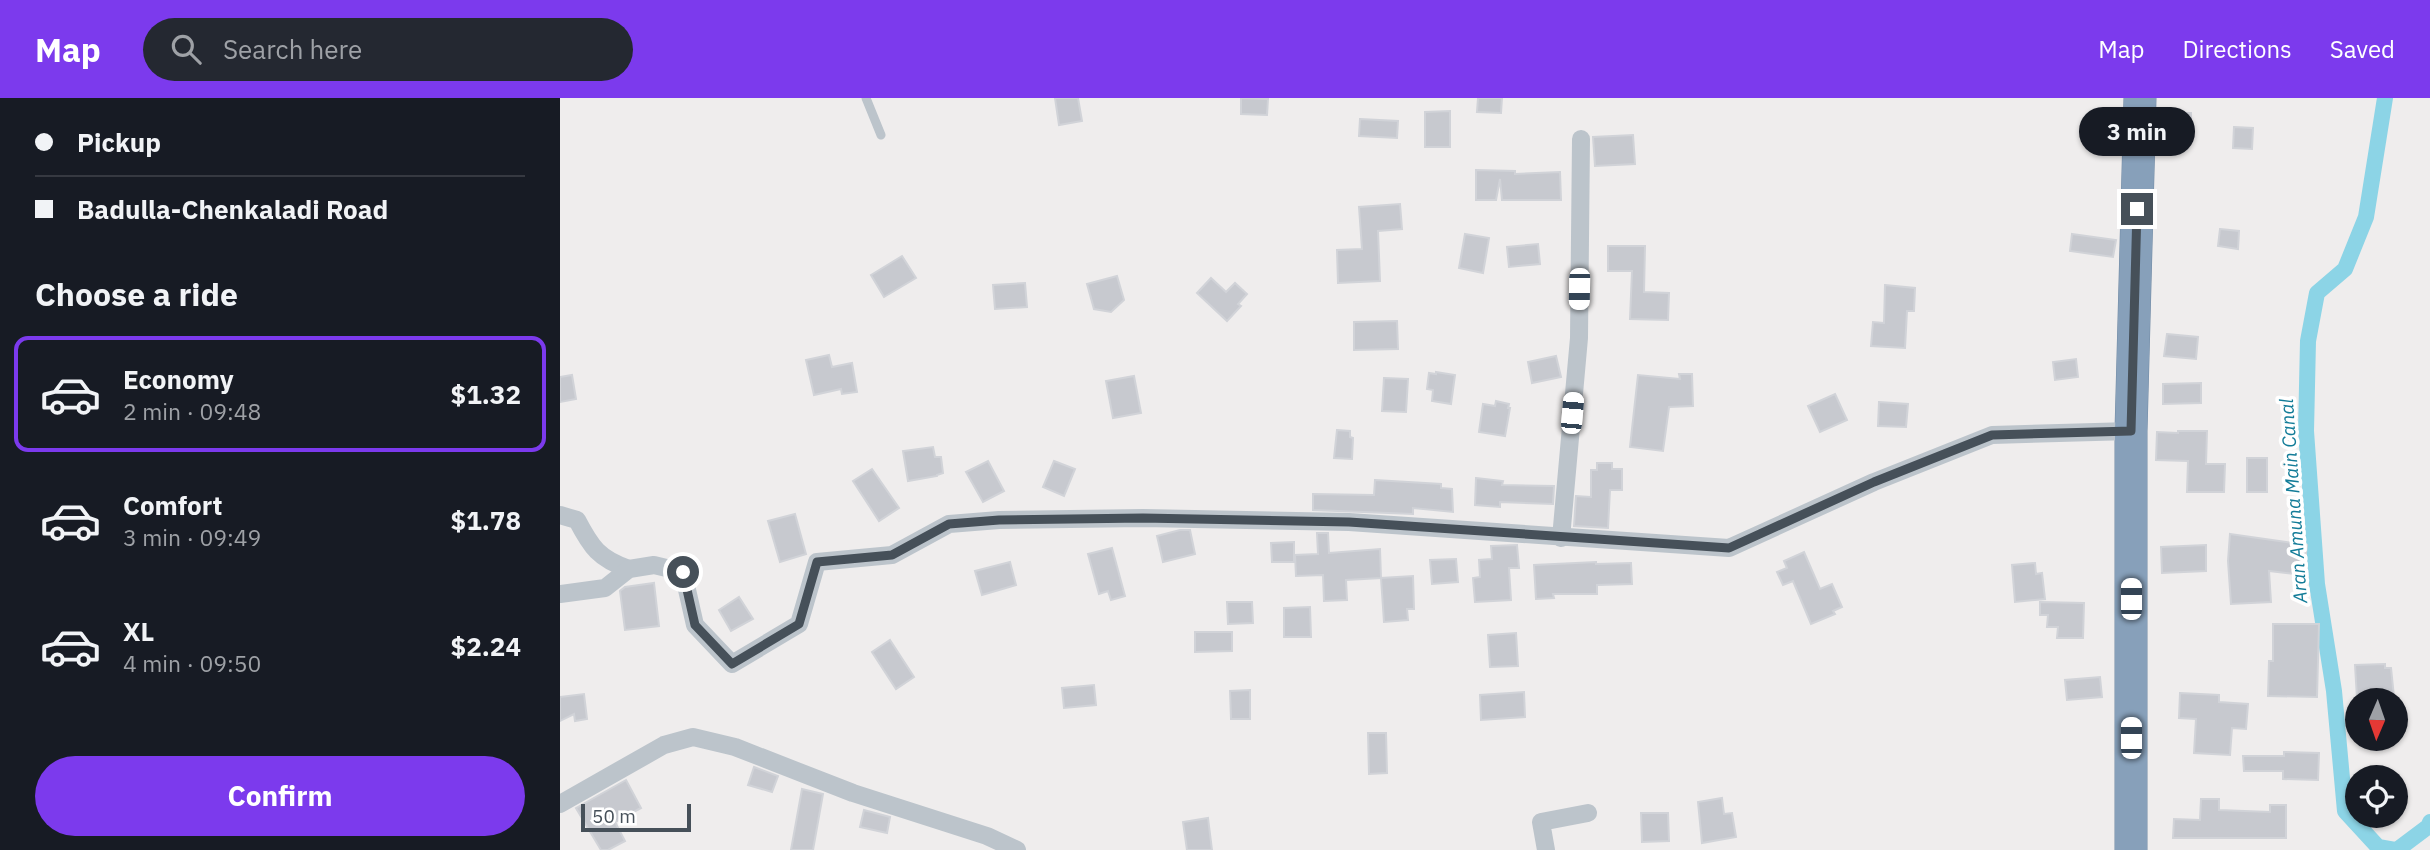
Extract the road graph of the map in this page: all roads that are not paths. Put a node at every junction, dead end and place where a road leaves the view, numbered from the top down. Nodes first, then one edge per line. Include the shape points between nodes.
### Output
1 (866, 98) edge
2 (2140, 98) edge
3 (881, 135) dead end
4 (1581, 139) dead end
5 (2131, 431) junction
6 (560, 515) edge
7 (1561, 538) junction
8 (629, 569) junction
9 (560, 594) edge
10 (560, 804) edge
11 (1588, 813) dead end
12 (1017, 850) edge
13 (1546, 850) edge
14 (2131, 850) edge

1 - 3 lane
2 - 5 highway
4 - 7 street via 1579,338
5 - 7 street via 1992,435 1729,548
5 - 14 highway
6 - 8 street via 577,520 596,552
7 - 8 street via 1335,522 1143,518 949,524 892,555 817,562 799,624 732,664 695,625 683,572 654,565
8 - 9 street via 605,588
10 - 12 street via 664,745 693,737 735,747
11 - 13 street via 1541,822

